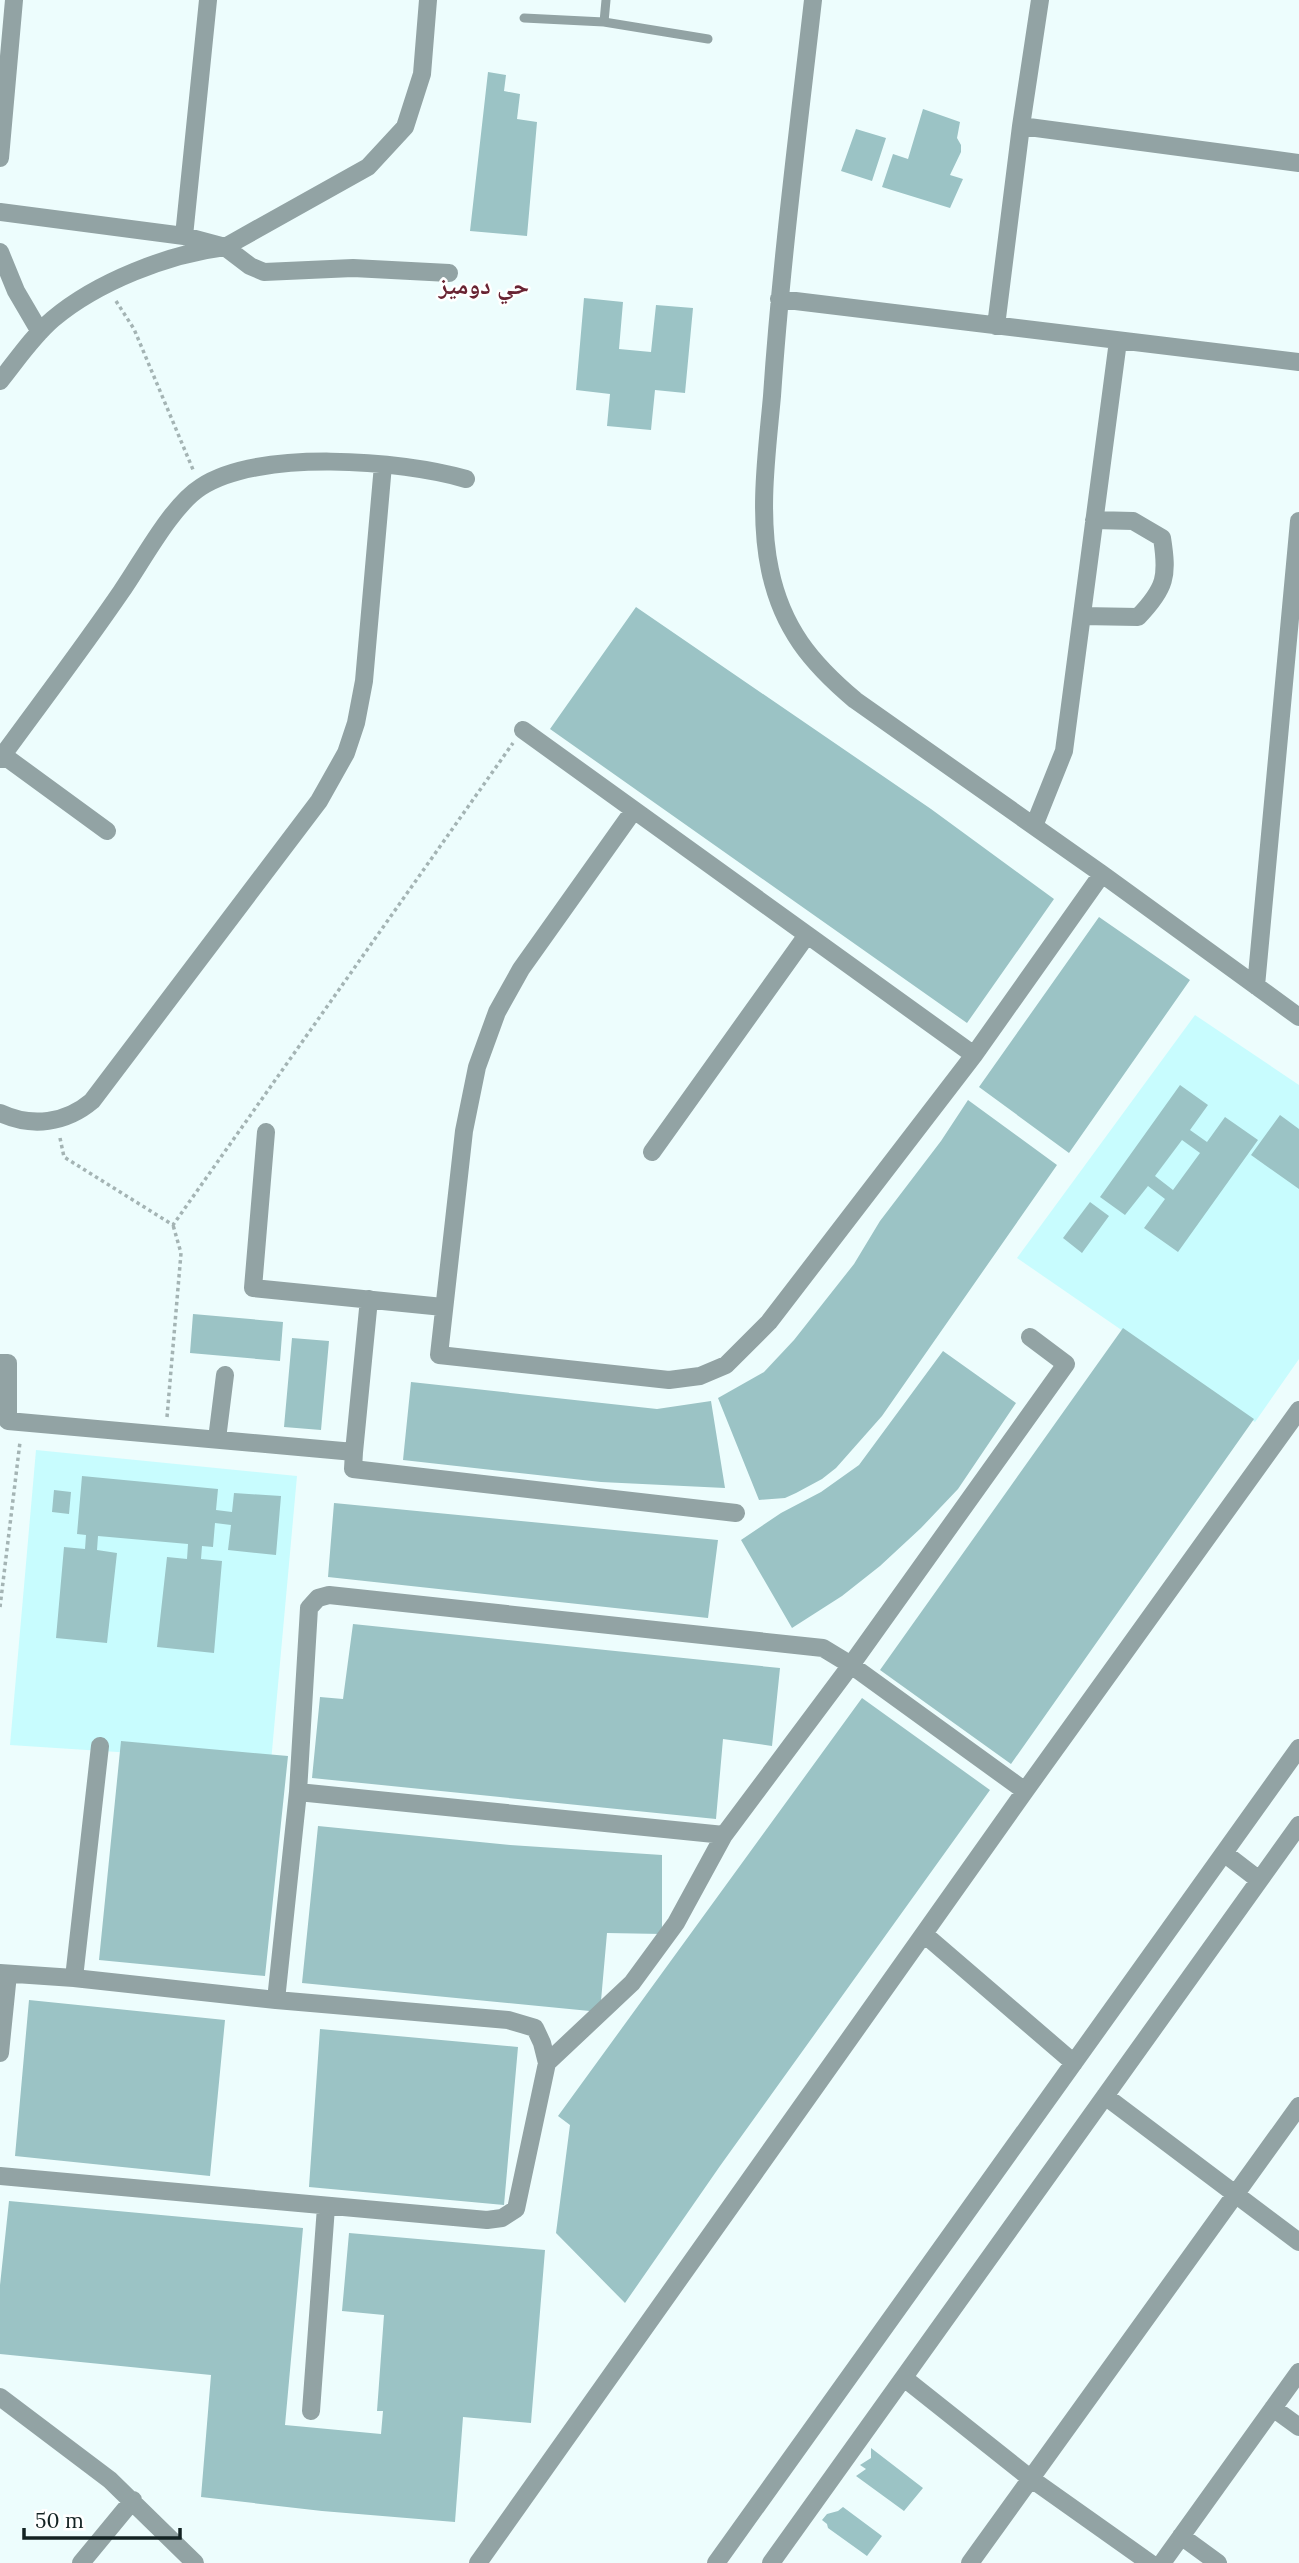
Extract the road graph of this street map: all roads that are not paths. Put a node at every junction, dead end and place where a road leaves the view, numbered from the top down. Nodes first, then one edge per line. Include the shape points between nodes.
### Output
1 (208, 0) edge
2 (428, 0) edge
3 (606, 0) edge
4 (814, 0) edge
5 (1040, 0) edge
6 (9, 7) edge
7 (524, 18) dead end
8 (604, 22) junction
9 (708, 39) dead end
10 (1021, 126) junction
11 (0, 158) edge
12 (1299, 163) edge
13 (0, 212) edge
14 (184, 236) junction
15 (225, 247) junction
16 (0, 252) edge
17 (449, 273) dead end
18 (779, 299) junction
19 (996, 326) junction
20 (40, 332) junction
21 (1118, 341) junction
22 (1299, 362) edge
23 (0, 381) edge
24 (383, 465) junction
25 (466, 479) dead end
26 (1094, 520) junction
27 (1299, 521) edge
28 (1082, 616) junction
29 (1292, 670) edge
30 (523, 730) road end
31 (2, 757) edge
32 (634, 810) junction
33 (1034, 826) junction
34 (107, 831) dead end
35 (1102, 874) junction
36 (807, 935) junction
37 (1255, 986) junction
38 (1299, 1017) edge
39 (974, 1055) junction
40 (0, 1113) edge
41 (266, 1132) dead end
42 (652, 1152) dead end
43 (369, 1299) junction
44 (443, 1307) junction
45 (1030, 1337) dead end
46 (0, 1363) edge
47 (225, 1376) dead end
48 (1299, 1410) edge
49 (217, 1439) junction
50 (354, 1452) junction
51 (736, 1513) dead end
52 (851, 1665) junction
53 (100, 1746) dead end
54 (1299, 1748) edge
55 (1025, 1791) junction
56 (298, 1792) junction
57 (1299, 1825) edge
58 (724, 1835) junction
59 (1293, 1846) edge
60 (1224, 1853) junction
61 (1259, 1880) junction
62 (924, 1934) junction
63 (4, 1974) edge
64 (74, 1978) junction
65 (276, 2000) junction
66 (0, 2053) edge
67 (547, 2063) junction
68 (1074, 2063) junction
69 (1105, 2096) junction
70 (1299, 2106) edge
71 (0, 2176) edge
72 (1235, 2196) junction
73 (326, 2207) junction
74 (1299, 2242) edge
75 (1299, 2372) edge
76 (904, 2378) junction
77 (0, 2397) edge
78 (1273, 2408) junction
79 (311, 2411) dead end
80 (1299, 2427) edge
81 (1030, 2478) junction
82 (133, 2500) junction
83 (1181, 2536) junction
84 (81, 2563) edge
85 (195, 2563) edge
86 (478, 2563) edge
87 (716, 2563) edge
88 (771, 2563) edge
89 (970, 2563) edge
90 (1150, 2563) edge
91 (1162, 2563) edge
92 (1218, 2563) edge

1 - 14 street
2 - 15 street via 422,74 405,127 368,167
3 - 8 lane
4 - 18 street
5 - 10 street
6 - 11 street
7 - 8 lane
8 - 9 lane
10 - 12 street
10 - 19 street
13 - 14 street
14 - 15 street
15 - 17 street via 264,272 353,268
15 - 20 street via 169,260 107,286 78,301
16 - 20 street
18 - 19 street
18 - 33 street via 765,522 770,570 790,628 820,669 855,700
19 - 21 street
20 - 23 street
21 - 22 street
21 - 26 street
24 - 25 street
24 - 31 street via 291,462 229,474 200,487 176,511
24 - 40 street via 364,681 346,752 319,801 102,1090 80,1110 57,1120 33,1122
26 - 28 street
26 - 28 street via 1133,521 1162,538 1167,569 1156,598 1138,617
27 - 29 street
28 - 33 street via 1064,751
29 - 37 street
30 - 32 street
31 - 34 street
32 - 36 street
32 - 44 street via 521,969 497,1012 477,1067 464,1131
33 - 35 street
35 - 37 street
35 - 39 street
36 - 39 street
36 - 42 street
37 - 38 street
39 - 44 street via 769,1322 726,1365 700,1376 669,1380 439,1355
41 - 43 street via 253,1288
43 - 44 street
43 - 50 street
45 - 52 street via 1066,1364
46 - 49 street via 8,1363 8,1421
47 - 49 street
48 - 55 street
49 - 50 street
50 - 51 street via 353,1469
52 - 55 street
52 - 56 street via 823,1648 329,1595 309,1608
52 - 58 street
53 - 64 street
54 - 60 street
55 - 62 street
56 - 58 street
56 - 65 street
57 - 59 street
58 - 67 street via 676,1923 632,1983
59 - 61 street
60 - 61 street
60 - 68 street
61 - 69 street
62 - 68 street
62 - 86 street
63 - 64 street
63 - 66 street
64 - 65 street
65 - 67 street via 508,2020 535,2028
67 - 73 street via 516,2209 486,2220
68 - 87 street
69 - 72 street
69 - 76 street
70 - 72 street
71 - 73 street
72 - 74 street
72 - 81 street
73 - 79 street
75 - 78 street
76 - 81 street
76 - 88 street
77 - 82 street
78 - 80 street
78 - 83 street
81 - 89 street
81 - 90 street
82 - 84 street
82 - 85 street
83 - 91 street
83 - 92 street

